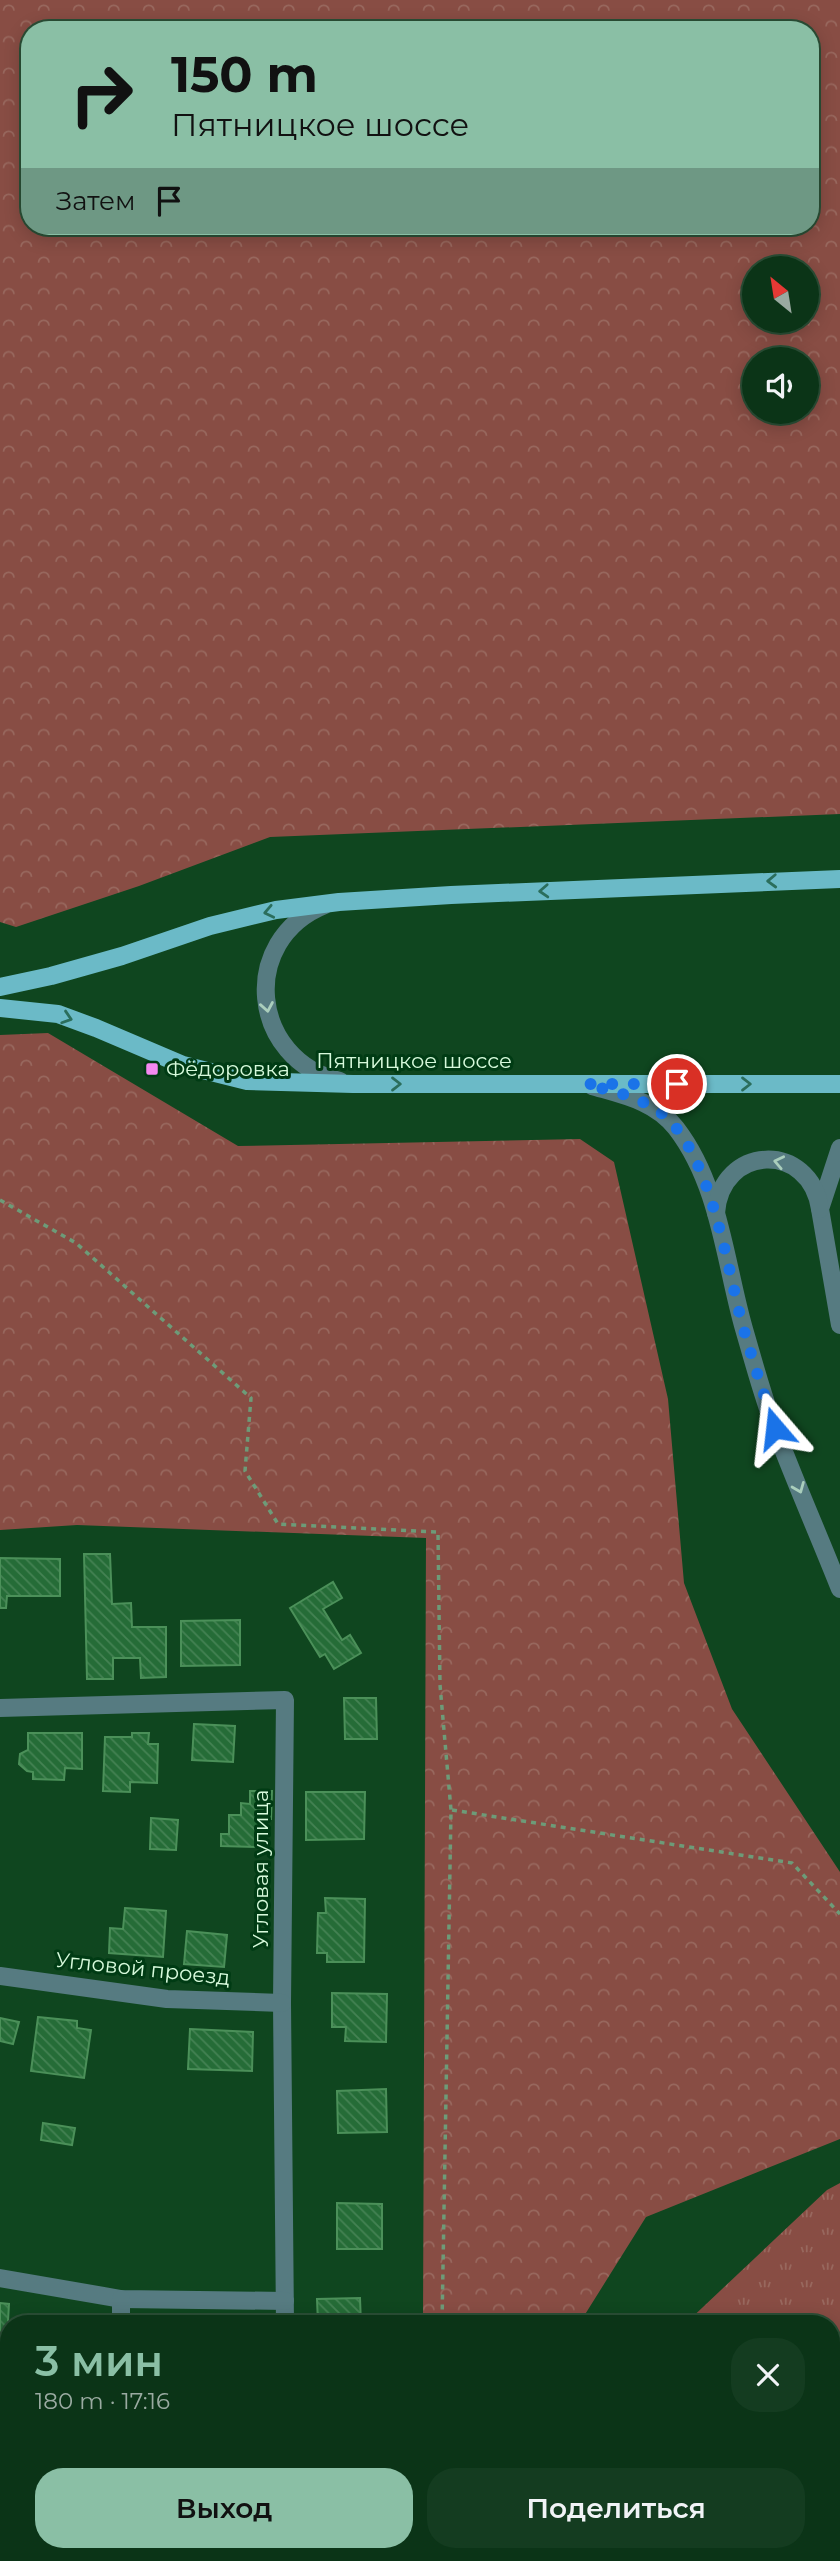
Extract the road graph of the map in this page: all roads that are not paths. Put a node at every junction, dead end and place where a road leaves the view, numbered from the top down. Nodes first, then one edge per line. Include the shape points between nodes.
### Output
1 (840, 879) edge
2 (339, 902) junction
3 (0, 987) edge
4 (0, 1008) edge
5 (353, 1084) junction
6 (586, 1084) junction
7 (840, 1084) edge
8 (840, 1148) edge
9 (820, 1209) junction
10 (716, 1213) junction
11 (840, 1325) edge
12 (840, 1589) edge
13 (0, 1708) edge
14 (0, 1976) edge
15 (282, 2003) junction
16 (0, 2278) edge
17 (121, 2299) junction
18 (285, 2301) junction
19 (121, 2315) edge
20 (285, 2315) edge

1 -> 2 main road
2 -> 3 main road via 276,910 209,926 75,970
2 -> 5 street via 309,913 285,934 270,962 265,993 271,1025 288,1052 313,1072
4 -> 5 main road, Пятницкое шоссе via 58,1014 183,1065 247,1081
5 -> 6 main road, Пятницкое шоссе
6 -> 7 main road, Пятницкое шоссе
6 - 10 street via 640,1100 661,1113 687,1146
8 - 9 street
9 -> 10 street via 815,1188 802,1171 783,1161 761,1159 732,1173 720,1191
9 - 11 street
10 -> 12 street via 743,1326 775,1428
13 - 15 street, Угловая улица via 285,1700
14 - 15 street, Угловой проезд via 167,1999
15 - 18 street, Угловая улица
16 - 17 street
17 - 18 street
17 - 19 street
18 - 20 street, Угловая улица

